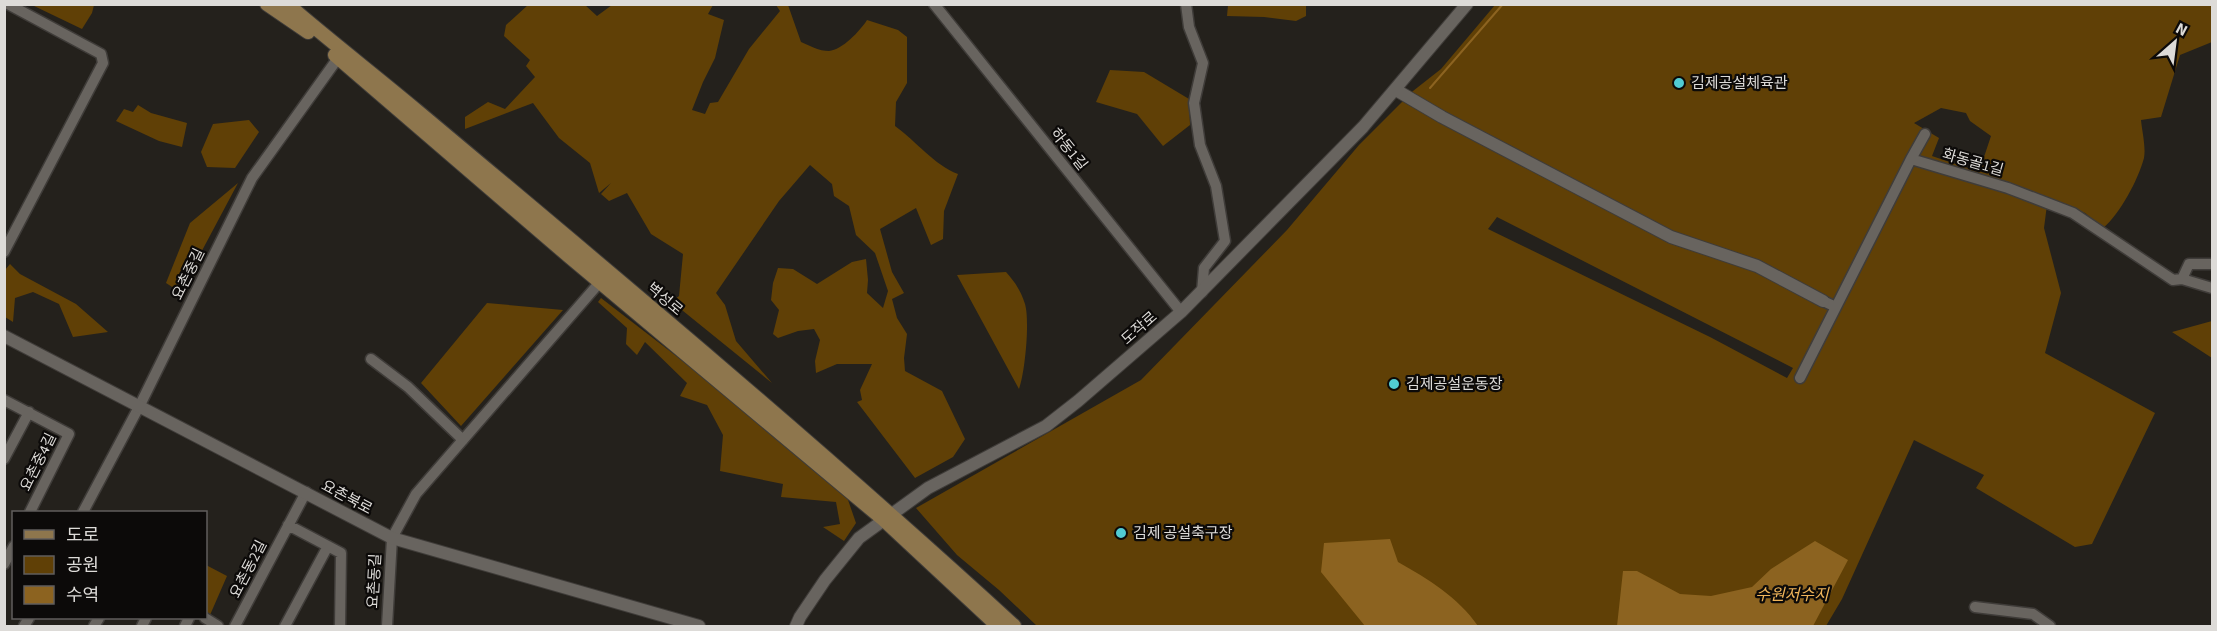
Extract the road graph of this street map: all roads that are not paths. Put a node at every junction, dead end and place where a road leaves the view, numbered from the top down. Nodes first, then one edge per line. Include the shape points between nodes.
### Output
1 (8, 4) edge
2 (267, 4) edge
3 (281, 4) edge
4 (287, 4) edge
5 (300, 4) edge
6 (934, 4) edge
7 (1186, 4) edge
8 (1467, 4) edge
9 (317, 30) junction
10 (334, 53) junction
11 (1396, 90) junction
12 (1924, 134) dead end
13 (1911, 159) junction
14 (4, 252) edge
15 (2212, 264) edge
16 (2182, 279) junction
17 (600, 282) junction
18 (2212, 288) edge
19 (1202, 292) junction
20 (1823, 301) joint
21 (1836, 307) junction
22 (1181, 312) junction
23 (4, 336) edge
24 (371, 358) dead end
25 (1800, 378) dead end
26 (4, 400) edge
27 (140, 405) junction
28 (29, 412) junction
29 (462, 440) junction
30 (4, 459) edge
31 (306, 492) junction
32 (31, 511) edge
33 (84, 511) edge
34 (887, 516) junction
35 (288, 525) junction
36 (392, 538) junction
37 (328, 546) junction
38 (12, 550) edge
39 (4, 564) edge
40 (1975, 607) dead end
41 (235, 627) edge
42 (285, 627) edge
43 (339, 627) edge
44 (387, 627) edge
45 (699, 627) edge
46 (796, 627) edge
47 (999, 627) edge
48 (1014, 627) edge
49 (2050, 627) edge

1 - 14 street via 101,54 103,63
2 - 10 main road
3 - 10 main road, 벽성로
4 - 9 main road, 벽성로
5 - 9 main road
6 - 22 street, 하동1길
7 - 19 street via 1189,27 1203,63 1194,103 1200,144 1216,186 1225,242 1204,268
8 - 11 street, 도작로
9 - 34 main road, 벽성로 via 518,195
10 - 17 main road, 벽성로
10 - 27 street, 요촌중길 via 252,178
11 - 19 street, 도작로
11 - 20 street via 1671,237 1757,266
12 - 13 street
13 - 16 street, 화동골1길 via 2008,188 2073,213 2173,280
13 - 21 street
15 - 16 street via 2189,264
16 - 18 street, 화동골1길
17 - 29 street
17 - 34 main road, 벽성로
19 - 22 street, 도작로
20 - 21 street
21 - 25 street
22 - 34 street, 도작로 via 1046,426 928,488
23 - 27 street, 요촌북로
24 - 29 street via 408,387
26 - 28 street, 요촌중4길
27 - 31 street, 요촌북로
27 - 33 street, 요촌중길
28 - 30 street, 요촌중4길
28 - 32 street, 요촌중4길 via 69,434
29 - 36 street via 416,494
31 - 35 street, 요촌동2길
31 - 36 street, 요촌북로
34 - 46 street, 도작로 via 859,538 825,580
34 - 47 main road, 벽성로
34 - 48 main road, 벽성로
35 - 37 street
35 - 41 street, 요촌동2길
36 - 44 street, 요촌동길
36 - 45 street, 요촌북로
37 - 42 street
37 - 43 street via 341,554
38 - 39 street
40 - 49 street via 2032,614

